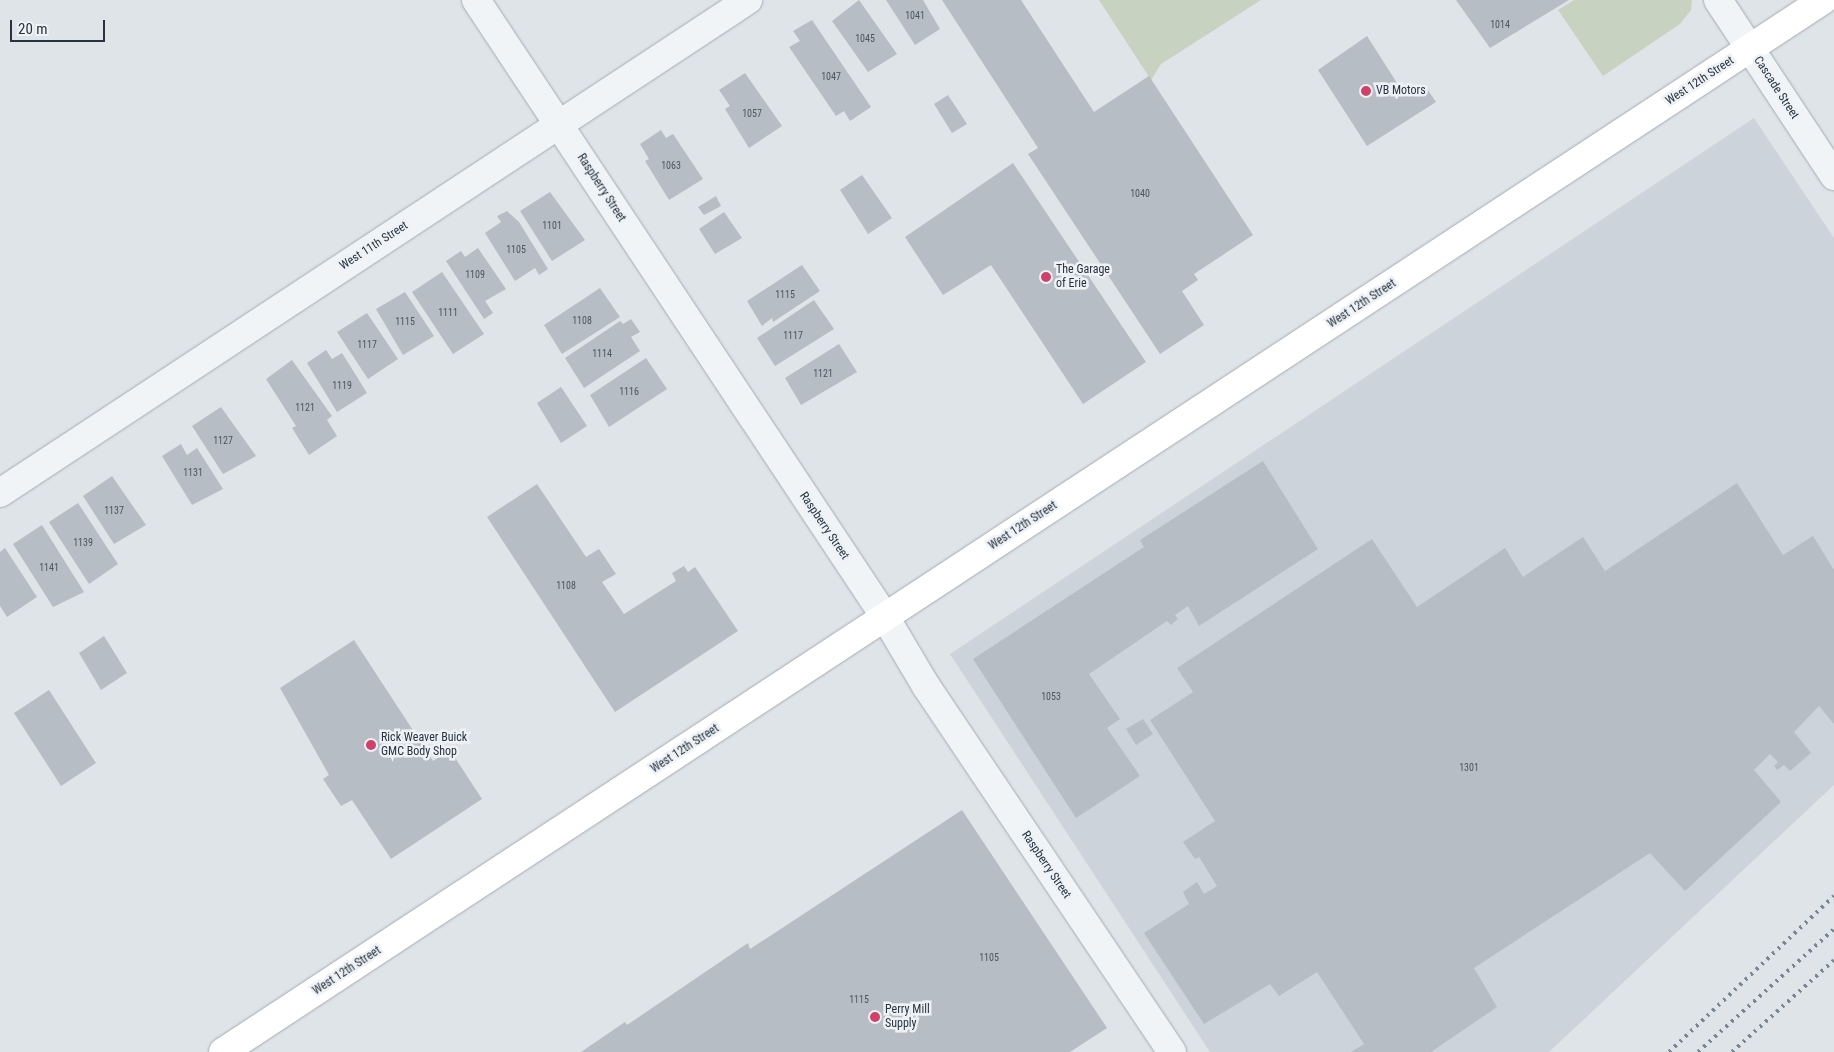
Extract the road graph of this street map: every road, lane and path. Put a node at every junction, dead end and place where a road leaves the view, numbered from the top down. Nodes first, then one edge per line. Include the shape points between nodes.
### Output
1 (476, 0) edge
2 (748, 0) edge
3 (1718, 0) edge
4 (1823, 0) edge
5 (1750, 48) junction
6 (558, 124) junction
7 (1834, 176) edge
8 (0, 493) edge
9 (885, 617) junction
10 (223, 1052) edge
11 (1172, 1052) edge

1 - 6 street, Raspberry Street
2 - 6 street, West 11th Street
3 - 5 street, Cascade Street
4 - 5 main road, West 12th Street
5 - 7 street, Cascade Street
5 - 9 main road, West 12th Street
6 - 8 street, West 11th Street
6 - 9 street, Raspberry Street
9 - 10 main road, West 12th Street
9 - 11 street, Raspberry Street via 926,686

